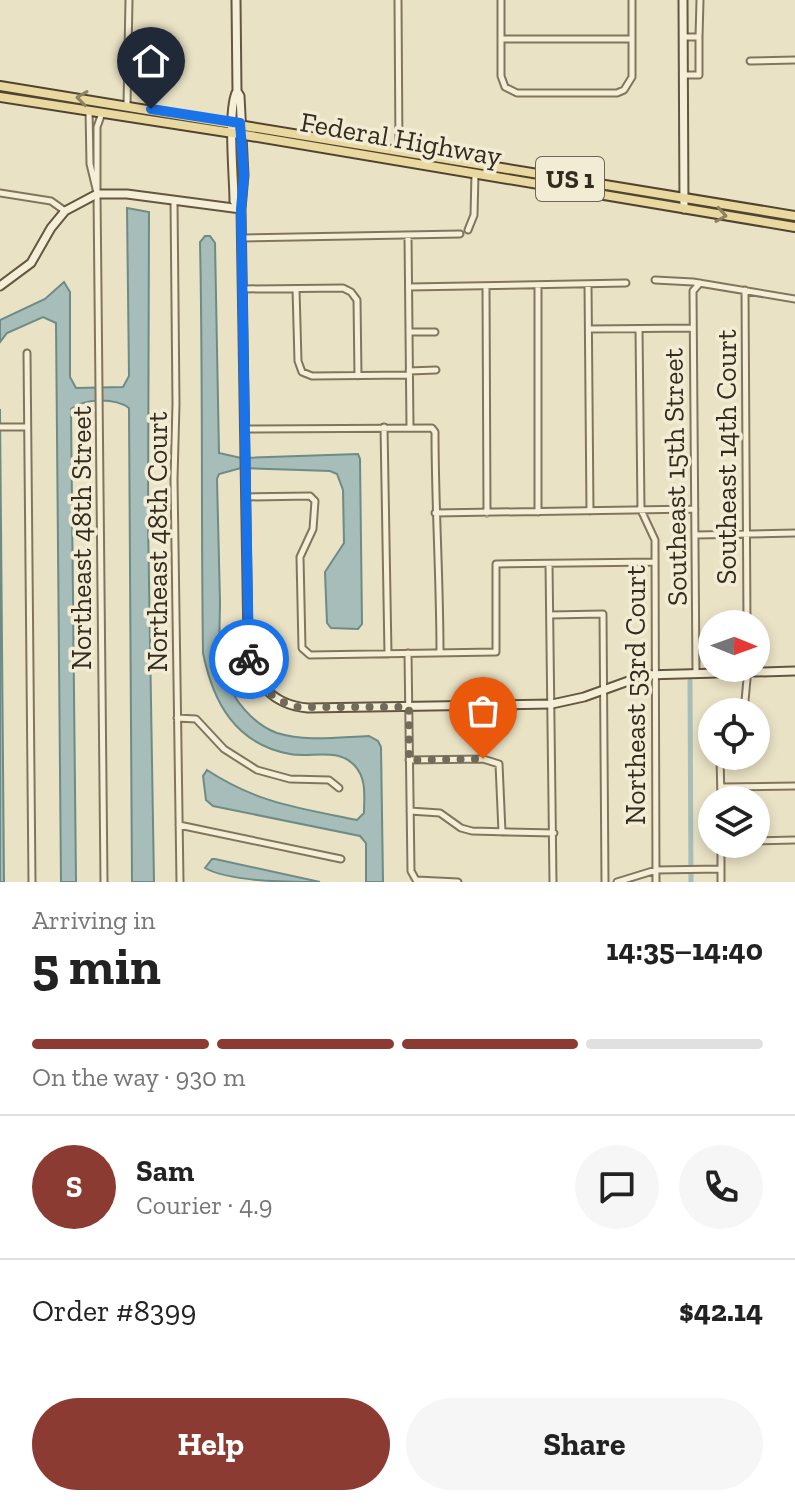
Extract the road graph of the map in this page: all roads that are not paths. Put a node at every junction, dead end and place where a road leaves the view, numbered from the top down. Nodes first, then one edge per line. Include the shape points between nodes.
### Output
1 (129, 0) edge
2 (236, 0) edge
3 (398, 0) edge
4 (501, 0) edge
5 (632, 0) edge
6 (683, 0) edge
7 (700, 0) edge
8 (683, 37) junction
9 (699, 37) junction
10 (501, 39) junction
11 (632, 39) junction
12 (795, 60) edge
13 (750, 61) dead end
14 (683, 75) junction
15 (0, 86) edge
16 (0, 97) edge
17 (127, 105) junction
18 (89, 110) junction
19 (106, 112) junction
20 (236, 123) junction
21 (237, 134) junction
22 (399, 150) junction
23 (435, 156) junction
24 (376, 157) junction
25 (420, 165) junction
26 (496, 166) junction
27 (475, 174) junction
28 (576, 180) junction
29 (599, 184) junction
30 (558, 188) junction
31 (580, 191) junction
32 (0, 193) edge
33 (97, 194) junction
34 (684, 198) junction
35 (174, 201) junction
36 (241, 209) junction
37 (684, 209) junction
38 (65, 211) junction
39 (795, 216) edge
40 (794, 227) edge
41 (468, 230) dead end
42 (460, 234) dead end
43 (408, 236) junction
44 (242, 238) junction
45 (655, 280) dead end
46 (626, 283) dead end
47 (696, 283) junction
48 (588, 284) junction
49 (0, 286) edge
50 (486, 286) junction
51 (538, 286) junction
52 (409, 287) junction
53 (243, 289) junction
54 (296, 289) junction
55 (745, 290) junction
56 (795, 299) edge
57 (693, 328) junction
58 (589, 329) junction
59 (639, 329) junction
60 (409, 332) junction
61 (435, 332) dead end
62 (27, 353) dead end
63 (436, 370) dead end
64 (409, 373) junction
65 (358, 376) junction
66 (410, 426) junction
67 (1, 427) edge
68 (27, 427) junction
69 (384, 427) junction
70 (245, 429) junction
71 (246, 497) junction
72 (695, 509) junction
73 (641, 510) junction
74 (590, 511) junction
75 (538, 512) junction
76 (435, 513) junction
77 (487, 513) junction
78 (795, 533) edge
79 (747, 534) junction
80 (696, 535) junction
81 (655, 562) junction
82 (549, 564) junction
83 (747, 610) edge
84 (550, 615) junction
85 (408, 653) junction
86 (440, 653) junction
87 (388, 654) junction
88 (770, 670) edge
89 (795, 671) edge
90 (696, 673) joint
91 (656, 675) junction
92 (604, 689) junction
93 (552, 704) junction
94 (409, 707) junction
95 (177, 718) junction
96 (409, 760) junction
97 (770, 786) edge
98 (795, 786) edge
99 (339, 788) dead end
100 (410, 811) junction
101 (179, 825) junction
102 (502, 832) junction
103 (554, 833) junction
104 (795, 840) edge
105 (770, 841) edge
106 (721, 858) edge
107 (341, 859) dead end
108 (721, 869) junction
109 (656, 870) junction
110 (32, 882) edge
111 (104, 882) edge
112 (180, 882) edge
113 (458, 882) edge
114 (553, 882) edge
115 (605, 882) edge
116 (617, 882) edge
117 (656, 882) edge
118 (721, 882) edge

1 - 17 street
2 - 20 street
3 - 22 street
4 - 10 street
5 - 11 street
6 - 8 street
7 - 9 street
8 - 9 street
8 - 14 street
9 - 14 street via 699,75
10 - 11 street
10 - 11 street via 501,76 505,87 517,93 617,93 630,86
12 - 13 street
14 - 34 street
17 -> 15 main road, Federal Highway / US 1
16 - 18 main road, Federal Highway / US 1
17 - 19 main road
17 - 20 main road, Federal Highway / US 1
18 - 19 main road, Federal Highway / US 1
18 - 33 street, Northeast 48th Street via 90,164
19 - 21 main road, Federal Highway / US 1
19 - 33 street, Northeast 48th Street via 97,127
20 - 21 street
20 - 22 main road, Federal Highway / US 1
21 - 24 main road, Federal Highway / US 1
21 - 36 street via 234,201
22 - 23 main road, Federal Highway / US 1
22 - 24 main road
23 - 25 main road
23 - 26 main road, Federal Highway / US 1
24 - 25 main road, Federal Highway / US 1
25 - 27 main road, Federal Highway / US 1
26 - 27 main road
26 - 28 main road, Federal Highway / US 1
27 - 30 main road, Federal Highway / US 1
27 - 41 street via 474,215
28 - 29 main road, Federal Highway / US 1
28 - 30 main road
29 - 31 main road
29 - 34 main road, Federal Highway / US 1
30 - 31 main road, Federal Highway / US 1
31 - 37 main road, Federal Highway / US 1
32 - 38 street via 51,201
33 - 35 street
33 - 38 street
33 - 111 street, Northeast 48th Street
34 - 37 street
34 - 39 main road, Federal Highway / US 1
35 - 36 street
35 - 95 street, Northeast 48th Court
36 - 44 street
37 -> 40 main road, Federal Highway / US 1
38 - 49 street via 31,263
42 - 43 street
43 - 44 street
43 - 52 street
44 - 53 street
45 - 47 street
46 - 48 street
47 - 55 street
47 - 57 street, Southeast 15th Street
48 - 51 street
48 - 58 street
50 - 51 street
50 - 52 street
50 - 77 street
51 - 75 street
52 - 60 street
53 - 54 street
53 - 70 street
54 - 65 street via 302,372
54 - 65 street via 343,288 357,300
55 - 56 street
55 - 79 street, Southeast 14th Court
57 - 59 street
57 - 72 street, Southeast 15th Street
58 - 59 street
58 - 74 street
59 - 73 street, Northeast 53rd Court
60 - 61 street
60 - 64 street
62 - 68 street
63 - 64 street
64 - 65 street
64 - 66 street
66 - 69 street
66 - 76 street via 435,432
67 - 68 street
68 - 110 street
69 - 70 street
69 - 87 street
70 - 71 street
71 - 87 street via 313,497 315,521 300,557 305,653
71 - 94 street via 250,663 267,692 297,707
72 - 73 street
72 - 80 street, Southeast 15th Street
73 - 74 street
73 - 81 street, Northeast 53rd Court via 653,533
74 - 75 street
75 - 77 street
76 - 77 street
76 - 86 street
78 - 79 street
79 - 80 street
79 - 83 street, Southeast 14th Court
80 - 90 street, Southeast 15th Street
81 - 82 street
81 - 91 street, Northeast 53rd Court
82 - 84 street
82 - 86 street via 496,564 496,652
84 - 92 street via 603,614
84 - 93 street
85 - 86 street
85 - 87 street
85 - 94 street
88 - 89 street
90 - 91 street
91 - 92 street
91 - 109 street, Northeast 53rd Court
92 - 93 street
92 - 115 street
93 - 94 street
93 - 103 street
94 - 96 street
95 - 99 street via 196,719 224,749 257,770 290,779 329,780
95 - 101 street, Northeast 48th Court
96 - 100 street
96 - 102 street via 483,759 499,764
97 - 98 street
100 - 102 street via 440,813 472,831
100 - 113 street via 413,876
101 - 107 street
101 - 112 street, Northeast 48th Court
102 - 103 street
103 - 114 street
104 - 105 street
106 - 108 street
108 - 109 street
108 - 118 street
109 - 116 street
109 - 117 street, Northeast 53rd Court

